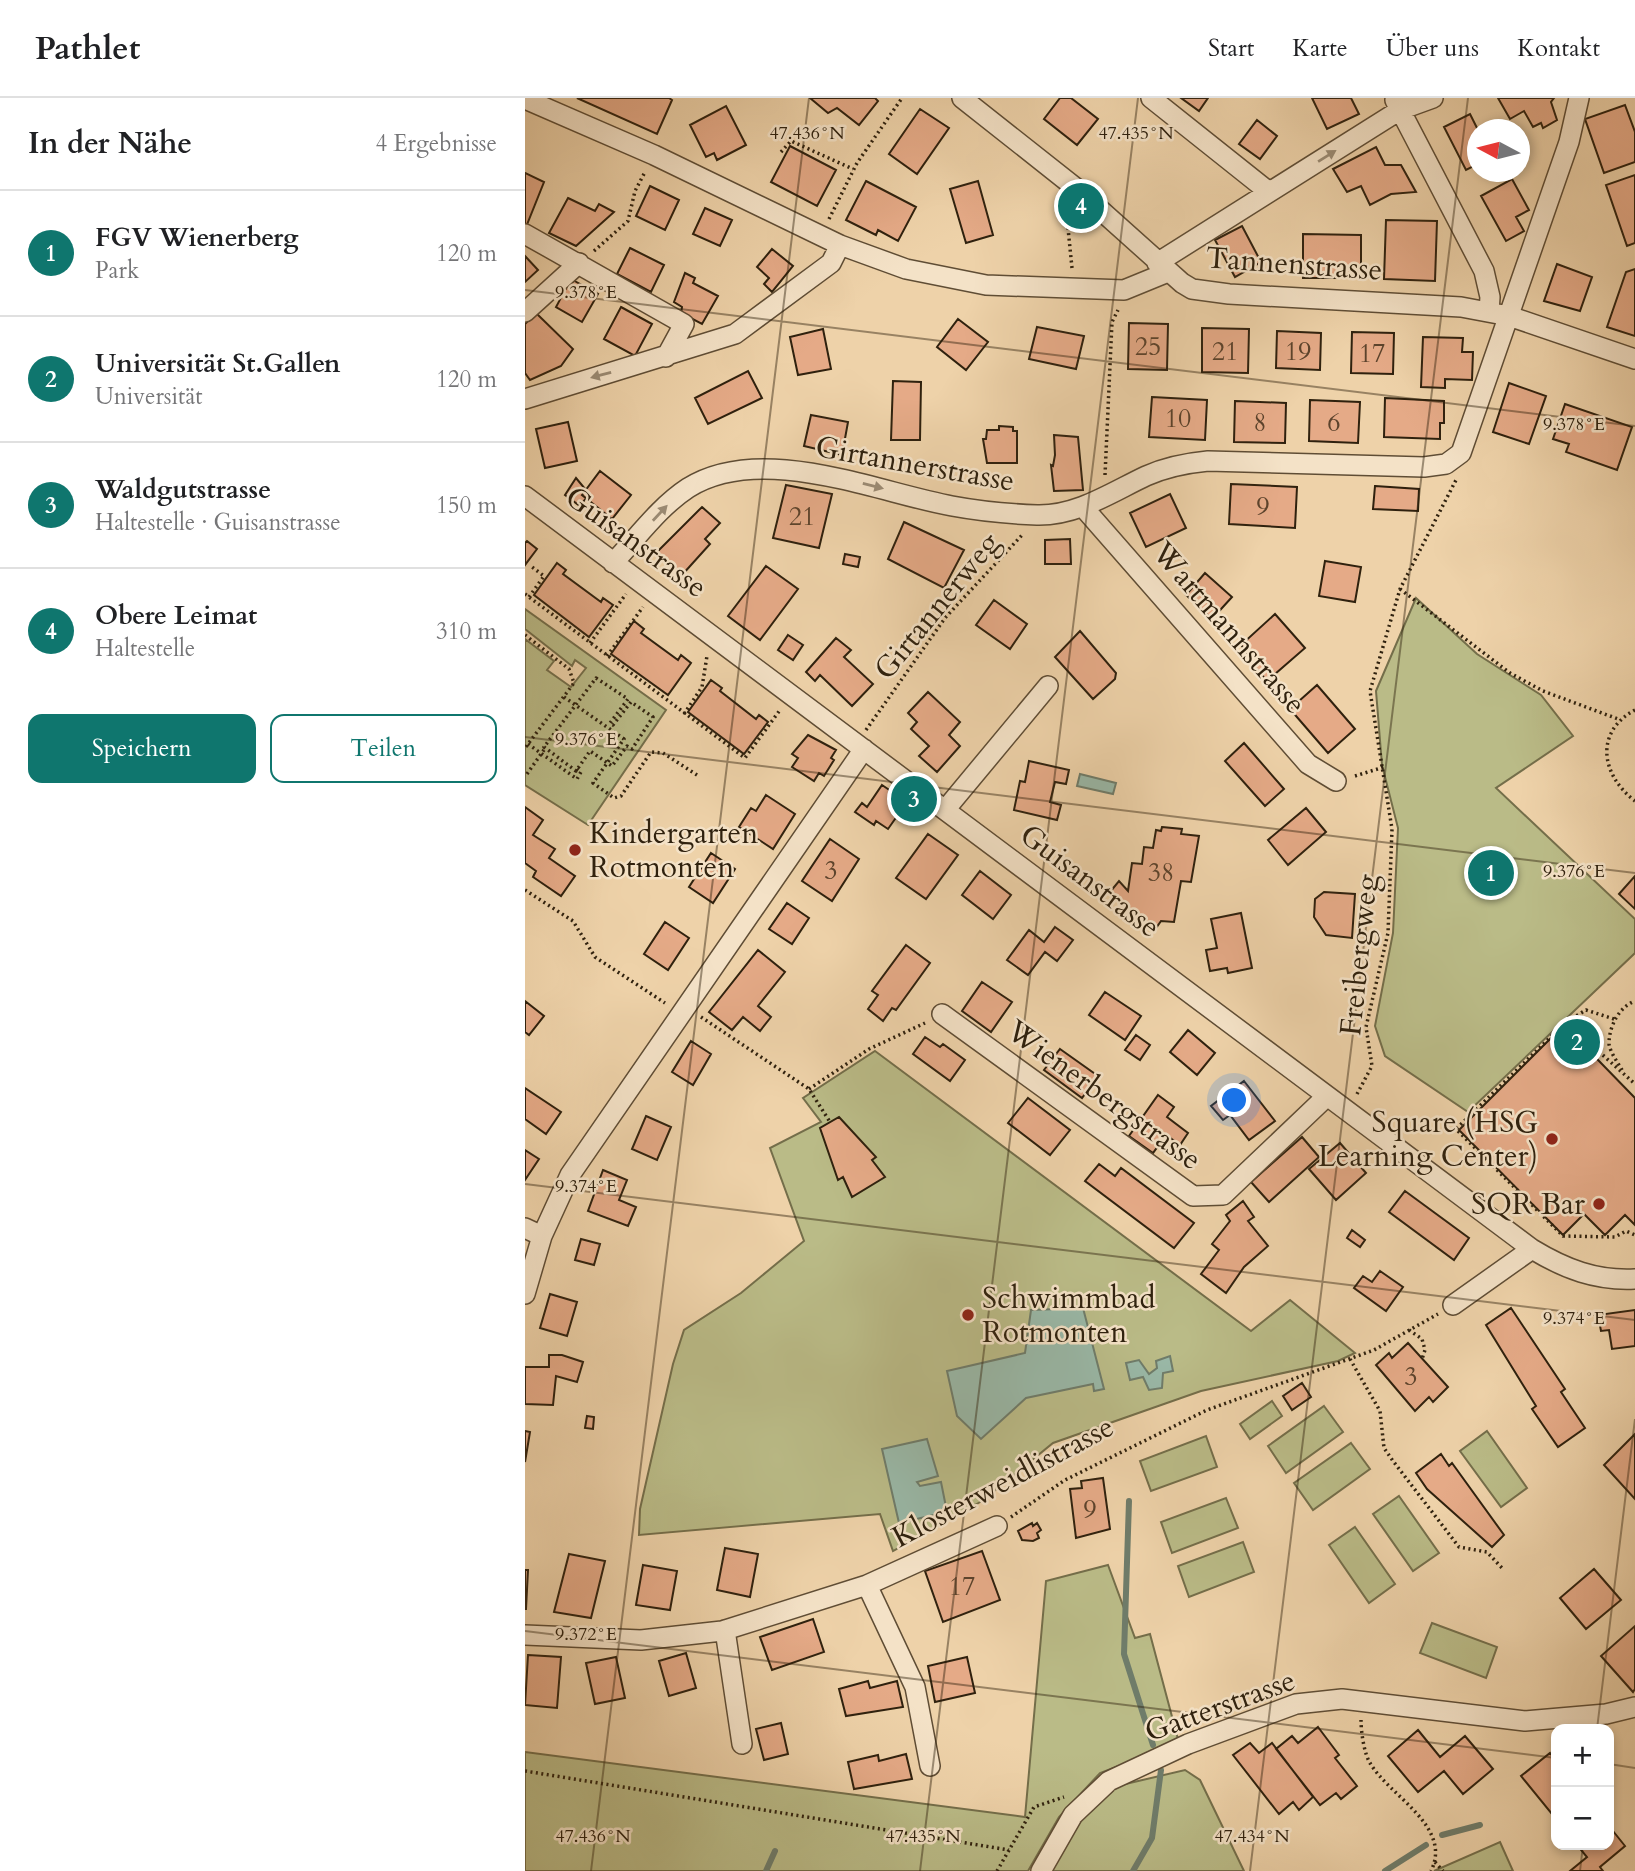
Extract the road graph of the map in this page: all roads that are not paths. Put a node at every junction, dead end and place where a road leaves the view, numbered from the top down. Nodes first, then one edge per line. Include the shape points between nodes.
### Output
1 (962, 98) edge
2 (1151, 98) edge
3 (1433, 98) edge
4 (1579, 98) edge
5 (525, 99) edge
6 (1397, 104) edge
7 (1269, 192) junction
8 (525, 234) edge
9 (840, 245) junction
10 (579, 263) junction
11 (1163, 268) junction
12 (525, 312) edge
13 (1489, 312) junction
14 (1509, 316) junction
15 (666, 357) junction
16 (1635, 359) edge
17 (525, 399) edge
18 (525, 496) edge
19 (1083, 507) junction
20 (613, 563) junction
21 (1048, 686) dead end
22 (863, 742) junction
23 (1336, 782) road end
24 (945, 810) junction
25 (942, 1014) road end
26 (1326, 1097) junction
27 (533, 1232) edge
28 (1532, 1249) junction
29 (1635, 1279) edge
30 (525, 1294) edge
31 (1453, 1306) road end
32 (997, 1526) road end
33 (867, 1585) junction
34 (725, 1630) junction
35 (525, 1635) edge
36 (1635, 1707) edge
37 (742, 1744) dead end
38 (930, 1766) dead end
39 (1041, 1871) edge

1 - 11 street via 1077,188
2 - 7 street
3 - 6 street
4 - 14 street via 1569,142
5 - 9 street, Tannenstrasse via 655,155
7 -> 6 street
6 - 13 street via 1484,271
7 - 11 street
8 - 10 street
9 - 11 street, Tannenstrasse via 906,269 986,285 1124,290
9 - 15 street via 831,263 735,334
10 - 12 street
10 - 15 street via 684,324
11 - 13 street, Tannenstrasse via 1192,289 1425,303
13 - 14 street, Tannenstrasse
14 - 16 street, Tannenstrasse
14 - 19 street, Girtannerstrasse via 1461,453 1446,464 1187,463 1147,476
15 -> 17 street
18 - 20 street, Guisanstrasse
20 -> 19 street, Girtannerstrasse via 690,486 745,468 861,483 953,506 1040,515
19 - 23 street, Wartmannstrasse via 1308,764
20 - 22 street, Guisanstrasse
21 - 24 street
22 - 24 street, Guisanstrasse
22 - 27 street
24 - 26 street, Guisanstrasse
25 - 26 street, Wienerbergstrasse via 1193,1196 1223,1195
26 - 28 street, Guisanstrasse
27 - 30 street
28 - 29 street, Guisanstrasse via 1574,1272
28 - 31 street
32 - 33 street, Klosterweidlistrasse
33 - 34 street, Klosterweidlistrasse
33 - 38 street via 915,1687
34 - 35 street, Klosterweidlistrasse via 641,1640
34 - 37 street
36 - 39 street, Gatterstrasse via 1525,1721 1342,1699 1296,1704 1188,1744 1108,1781 1073,1815

